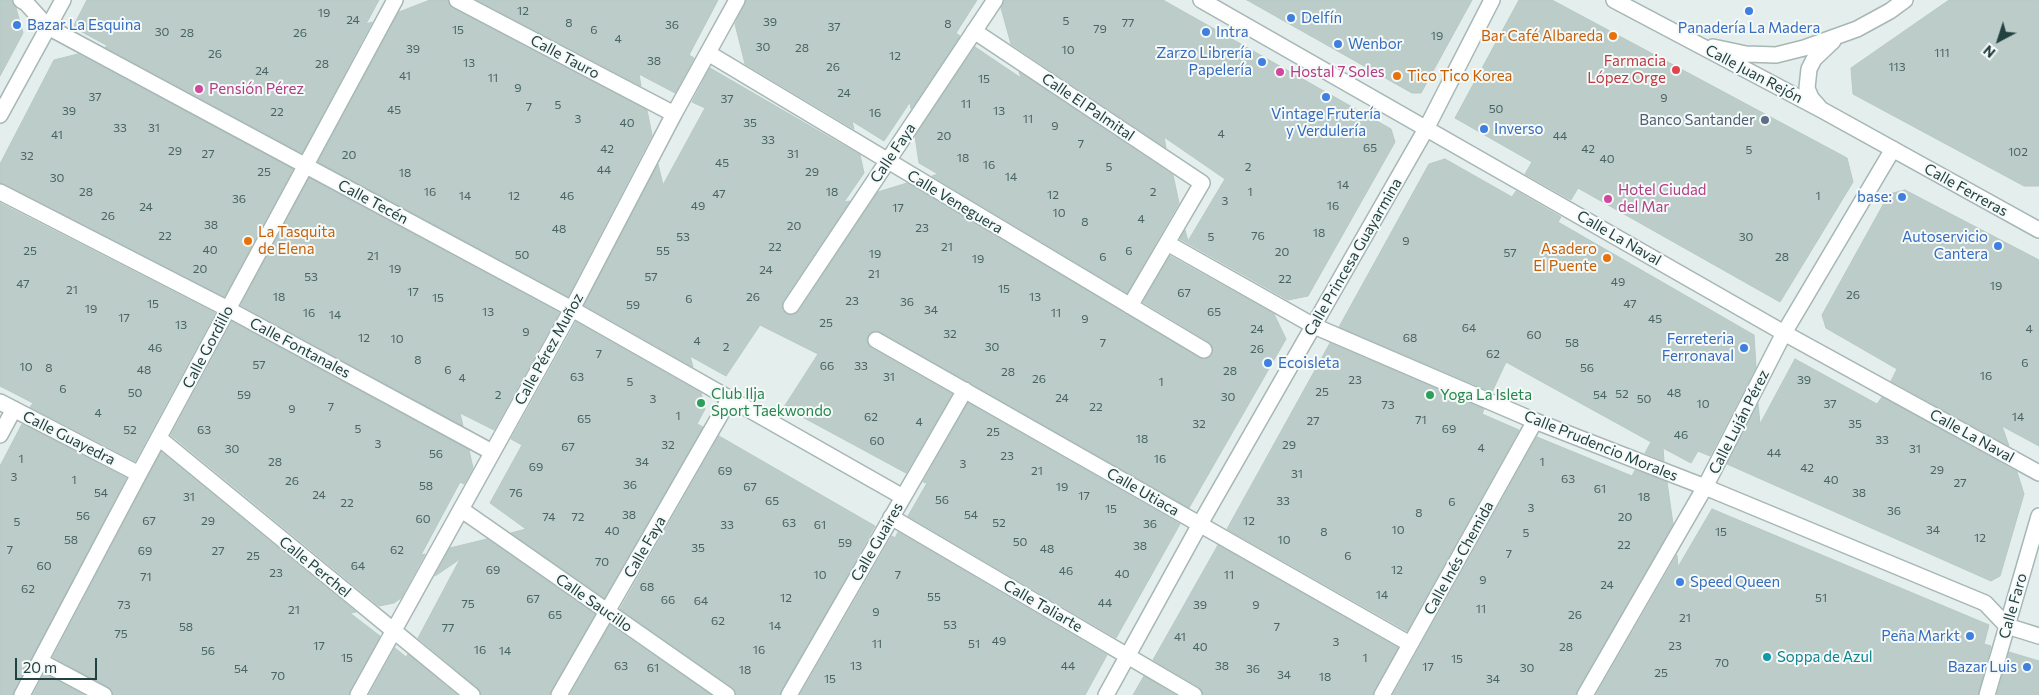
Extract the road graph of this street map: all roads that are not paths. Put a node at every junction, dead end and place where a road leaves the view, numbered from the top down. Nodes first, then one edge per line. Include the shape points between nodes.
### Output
1 (21, 0) edge
2 (63, 0) edge
3 (396, 0) edge
4 (457, 0) edge
5 (736, 0) edge
6 (996, 0) edge
7 (1201, 0) edge
8 (1492, 0) edge
9 (1614, 0) edge
10 (1906, 0) edge
11 (48, 27) junction
12 (974, 31) junction
13 (1839, 36) junction
14 (1694, 43) junction
15 (708, 52) junction
16 (1822, 110) junction
17 (674, 114) junction
18 (0, 115) edge
19 (1426, 129) junction
20 (1893, 150) junction
21 (887, 161) junction
22 (306, 166) junction
23 (0, 192) edge
24 (2035, 223) edge
25 (1167, 243) junction
26 (791, 306) dead end
27 (1130, 306) junction
28 (572, 309) junction
29 (228, 310) junction
30 (1314, 326) junction
31 (1784, 333) junction
32 (876, 340) dead end
33 (1204, 350) dead end
34 (965, 390) junction
35 (730, 398) junction
36 (0, 402) edge
37 (14, 409) junction
38 (1535, 421) junction
39 (0, 435) edge
40 (159, 438) junction
41 (492, 452) junction
42 (2039, 473) edge
43 (139, 474) junction
44 (1705, 487) junction
45 (903, 497) junction
46 (462, 510) junction
47 (2039, 516) edge
48 (892, 517) junction
49 (1200, 524) junction
50 (608, 612) junction
51 (2006, 626) junction
52 (394, 632) junction
53 (2039, 636) edge
54 (1410, 644) junction
55 (1128, 655) junction
56 (40, 661) junction
57 (22, 695) edge
58 (104, 695) edge
59 (358, 695) edge
60 (472, 695) edge
61 (559, 695) edge
62 (727, 695) edge
63 (789, 695) edge
64 (1106, 695) edge
65 (1194, 695) edge
66 (1382, 695) edge
67 (1585, 695) edge
68 (1987, 695) edge

1 - 11 street, Calle Tecén
2 - 11 street
3 - 22 street, Calle Gordillo
4 - 17 street, Calle Tauro
5 - 15 street, Calle Pérez Muñoz
6 - 12 street, Calle Faya
7 - 19 street, Calle La Naval
8 - 19 street, Calle Princesa Guayarmina
9 - 14 street, Calle Juan Rejón
10 - 13 street
11 - 18 street
11 - 22 street, Calle Tecén
12 - 21 street, Calle Faya
12 - 25 street, Calle El Palmital via 1202,184
13 - 14 street via 1776,55 1746,54
13 - 16 street via 1824,47 1809,69 1807,88
14 - 16 street, Calle Juan Rejón
15 - 17 street, Calle Pérez Muñoz
15 - 21 street, Calle Veneguera
16 - 20 street, Calle Juan Rejón
17 - 28 street, Calle Pérez Muñoz
19 - 30 street, Calle Princesa Guayarmina
19 - 31 street, Calle La Naval
20 - 24 street, Calle Ferreras
20 - 31 street, Calle Luján Pérez
21 - 26 street, Calle Faya
21 - 27 street, Calle Veneguera
22 - 28 street, Calle Tecén
22 - 29 street, Calle Gordillo
23 - 29 street, Calle Fontanales
25 - 27 street
25 - 30 street, Calle Prudencio Morales
27 - 33 street, Calle Veneguera
28 - 35 street, Calle Tecén
28 - 41 street, Calle Pérez Muñoz
29 - 40 street, Calle Gordillo
29 - 41 street, Calle Fontanales
30 - 38 street, Calle Prudencio Morales
30 - 49 street, Calle Princesa Guayarmina
31 - 42 street, Calle La Naval
31 - 44 street, Calle Luján Pérez
32 - 34 street, Calle Utiaca
34 - 45 street, Calle Guaires
34 - 49 street, Calle Utiaca
35 - 45 street
35 - 50 street, Calle Faya
36 - 37 street, Calle Guayedra
37 - 39 street
37 - 43 street, Calle Guayedra
38 - 44 street, Calle Prudencio Morales
38 - 54 street, Calle Inés Chemida
40 - 43 street, Calle Gordillo
40 - 52 street, Calle Perchel
41 - 46 street, Calle Pérez Muñoz
43 - 56 street, Calle Gordillo
44 - 51 street, Calle Prudencio Morales via 1985,603
44 - 67 street, Calle Luján Pérez
45 - 48 street, Calle Guaires
46 - 50 street, Calle Saucillo
46 - 52 street, Calle Pérez Muñoz
47 - 51 street, Calle Faro
48 - 55 street, Calle Taliarte
48 - 63 street, Calle Guaires
49 - 54 street, Calle Utiaca
49 - 55 street, Calle Princesa Guayarmina
50 - 61 street, Calle Faya
50 - 62 street, Calle Saucillo
51 - 53 street
51 - 68 street, Calle Faro
52 - 59 street, Calle Pérez Muñoz
52 - 60 street, Calle Perchel
54 - 66 street, Calle Inés Chemida
55 - 64 street, Calle Princesa Guayarmina
55 - 65 street, Calle Taliarte
56 - 57 street, Calle Gordillo
56 - 58 street

